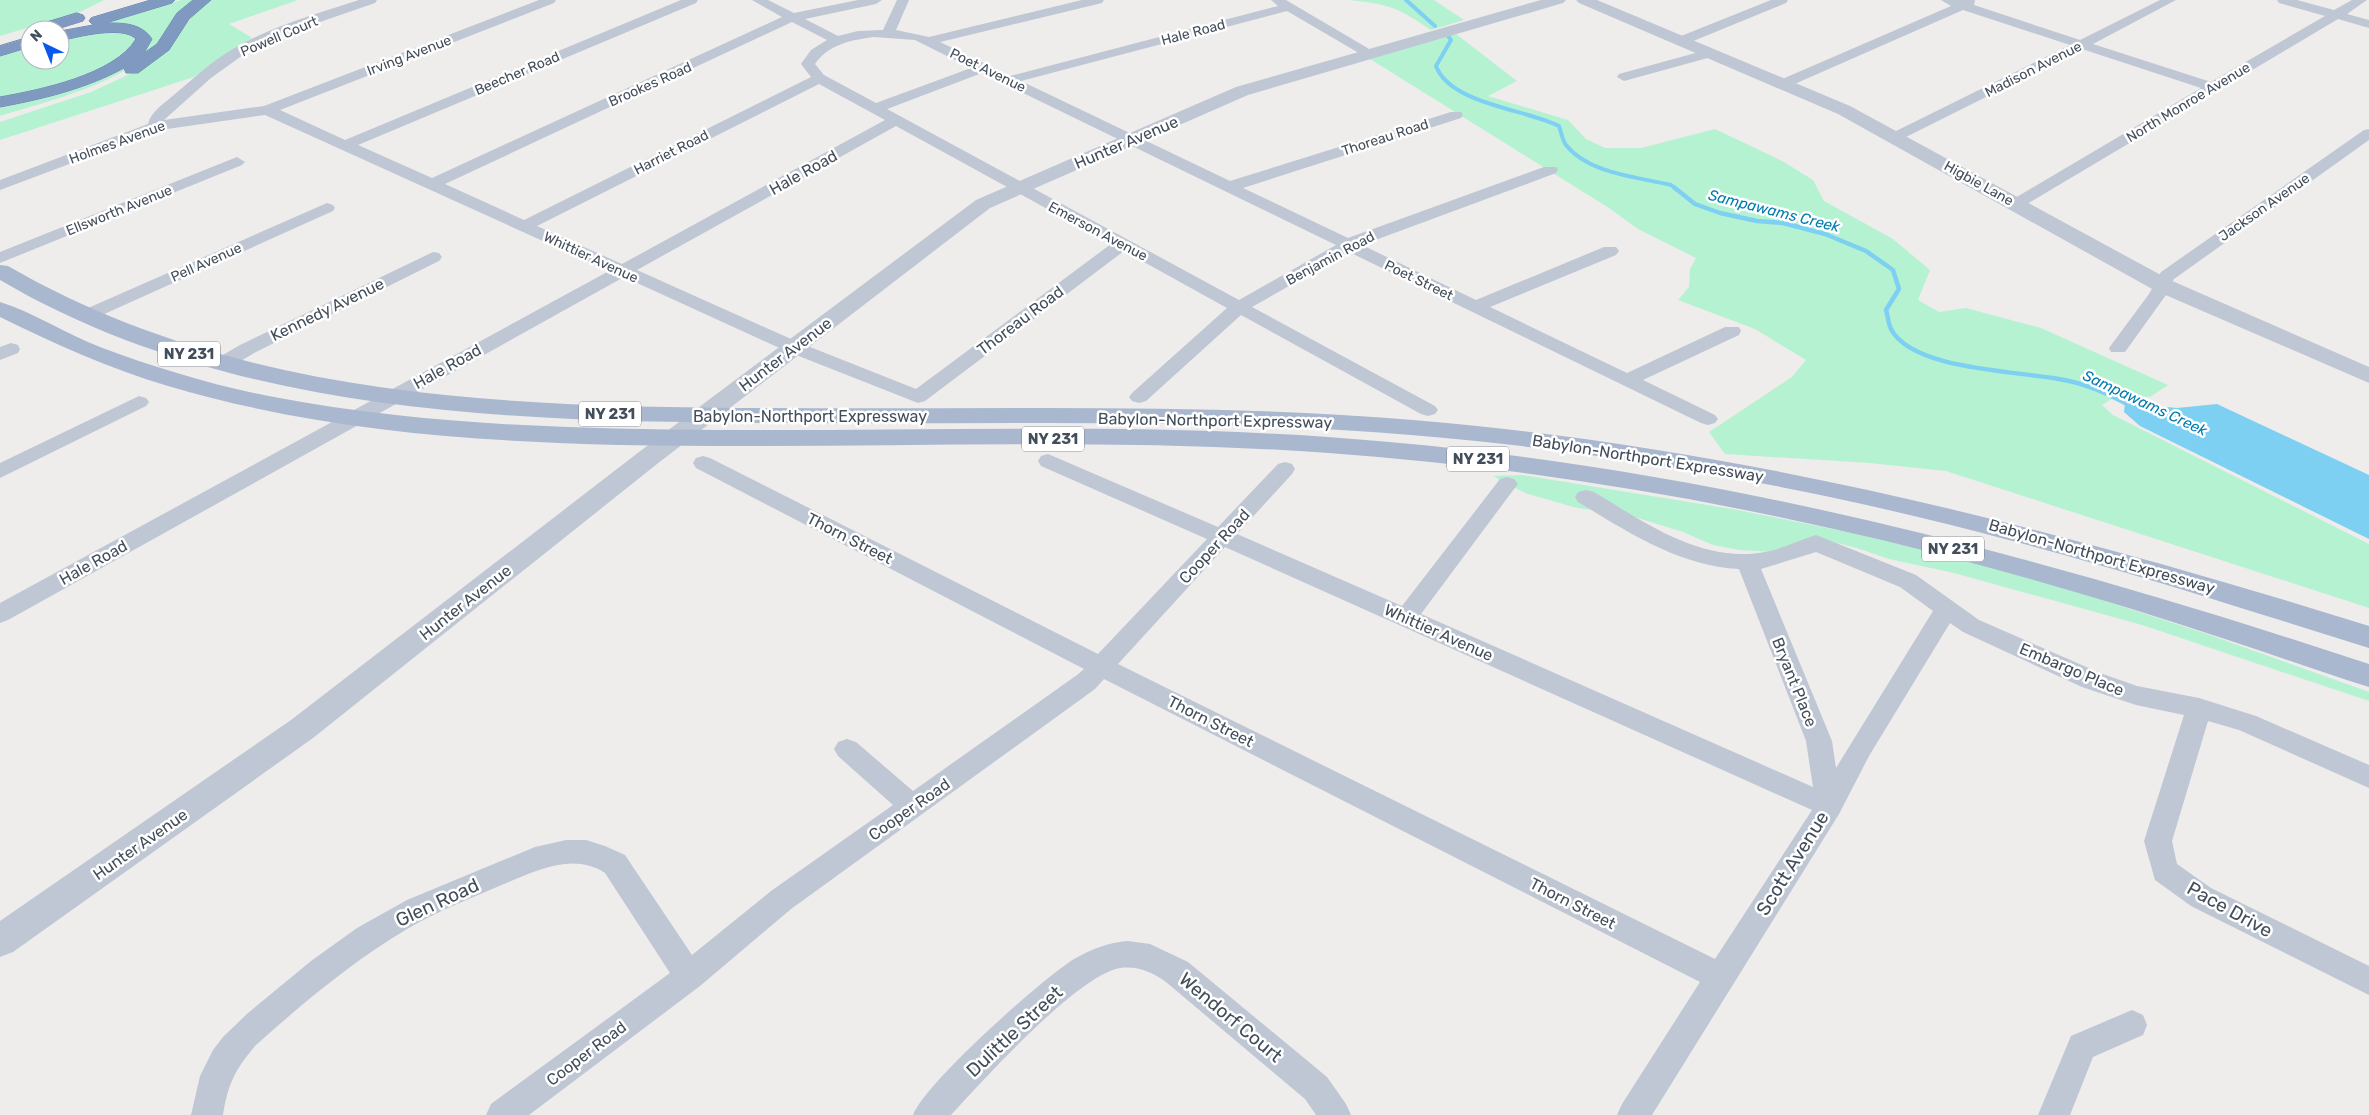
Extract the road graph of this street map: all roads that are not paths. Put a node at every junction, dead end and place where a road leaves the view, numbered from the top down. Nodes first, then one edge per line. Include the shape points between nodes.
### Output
1 (136, 0) edge
2 (167, 0) edge
3 (203, 0) edge
4 (371, 0) edge
5 (550, 0) edge
6 (692, 0) edge
7 (758, 0) edge
8 (876, 0) edge
9 (903, 0) edge
10 (1098, 0) edge
11 (1276, 0) edge
12 (1558, 0) edge
13 (1584, 0) edge
14 (1782, 0) edge
15 (1947, 0) edge
16 (2170, 0) edge
17 (2283, 0) edge
18 (2360, 0) edge
19 (104, 3) dead end
20 (1969, 3) edge
21 (1289, 7) junction
22 (2336, 15) junction
23 (791, 18) junction
24 (65, 20) edge
25 (70, 22) edge
26 (2369, 24) edge
27 (70, 31) edge
28 (70, 33) edge
29 (888, 33) junction
30 (20, 38) edge
31 (837, 40) junction
32 (0, 41) edge
33 (20, 41) edge
34 (928, 41) junction
35 (1682, 41) junction
36 (2081, 44) junction
37 (0, 51) edge
38 (1369, 53) junction
39 (1710, 53) junction
40 (983, 68) junction
41 (819, 78) junction
42 (1624, 78) dead end
43 (1009, 80) junction
44 (1785, 84) junction
45 (2211, 87) junction
46 (0, 102) edge
47 (874, 109) junction
48 (267, 110) junction
49 (1456, 115) dead end
50 (0, 118) edge
51 (896, 120) junction
52 (155, 127) junction
53 (2369, 132) edge
54 (1895, 137) junction
55 (1131, 140) junction
56 (343, 146) junction
57 (238, 162) dead end
58 (1550, 170) dead end
59 (0, 185) edge
60 (430, 185) junction
61 (1229, 188) junction
62 (1018, 189) junction
63 (2016, 204) junction
64 (327, 208) dead end
65 (524, 226) junction
66 (1122, 244) junction
67 (1348, 245) junction
68 (1610, 251) dead end
69 (433, 257) dead end
70 (0, 258) edge
71 (0, 271) edge
72 (621, 271) junction
73 (2162, 285) junction
74 (1239, 307) junction
75 (1474, 307) junction
76 (0, 309) edge
77 (85, 316) junction
78 (1732, 331) dead end
79 (793, 347) junction
80 (2118, 348) dead end
81 (223, 363) junction
82 (2369, 376) edge
83 (1628, 380) junction
84 (392, 397) junction
85 (918, 397) joint
86 (1139, 397) dead end
87 (139, 402) dead end
88 (1428, 410) dead end
89 (704, 416) junction
90 (356, 417) junction
91 (1708, 419) dead end
92 (676, 437) junction
93 (1048, 461) dead end
94 (702, 463) dead end
95 (1285, 469) dead end
96 (0, 472) edge
97 (1507, 484) dead end
98 (1586, 497) dead end
99 (1223, 537) junction
100 (1747, 562) junction
101 (1946, 609) junction
102 (0, 614) edge
103 (1406, 617) junction
104 (2369, 637) edge
105 (1102, 667) junction
106 (2369, 676) edge
107 (2199, 708) junction
108 (847, 749) dead end
109 (2369, 778) edge
110 (913, 806) junction
111 (1828, 806) junction
112 (0, 941) edge
113 (1109, 958) joint
114 (689, 976) junction
115 (1720, 977) junction
116 (2369, 981) edge
117 (2132, 1025) dead end
118 (207, 1115) edge
119 (502, 1115) edge
120 (929, 1115) edge
121 (1335, 1115) edge
122 (1633, 1115) edge
123 (2054, 1115) edge

1 - 25 highway
2 - 27 highway
3 - 50 highway via 183,16 163,47 137,66 84,91
4 - 52 street, Powell Court via 276,34 240,51 218,65 157,117
5 - 48 street, Irving Avenue
6 - 56 street, Beecher Road
7 - 23 street
8 - 23 street, Brookes Road
9 - 29 street
10 - 34 street
11 - 21 street
12 - 38 street, Hunter Avenue
13 - 35 street, Higbie Lane
14 - 35 street
15 - 20 street
16 - 36 street, Madison Avenue
17 - 22 street
18 - 22 street, North Monroe Avenue
19 - 24 highway
20 - 36 street
20 - 44 street
21 - 38 street
21 - 43 street, Hale Road
22 - 26 street
22 - 45 street, North Monroe Avenue
23 - 31 street
23 - 60 street, Brookes Road
28 - 46 highway via 120,28 138,32 144,39 132,56 99,74 50,91
29 - 31 street, Poet Avenue
29 - 34 street, Poet Avenue
30 - 32 highway
31 - 41 street via 818,50 808,64
33 - 37 highway
34 - 40 street, Poet Avenue
35 - 39 street, Higbie Lane
36 - 45 street
36 - 54 street, Madison Avenue
38 - 55 street, Hunter Avenue via 1242,92
39 - 42 street
39 - 44 street, Higbie Lane
40 - 43 street, Poet Avenue
40 - 47 street
41 - 47 street, Emerson Avenue
41 - 65 street, Harriet Road
43 - 55 street, Poet Avenue
44 - 54 street, Higbie Lane
45 - 63 street, North Monroe Avenue
47 - 51 street, Emerson Avenue
48 - 52 street, Holmes Avenue
48 - 56 street, Whittier Avenue
49 - 61 street, Thoreau Road
51 - 62 street, Emerson Avenue
51 - 72 street, Hale Road
52 - 59 street, Holmes Avenue
53 - 73 street, Jackson Avenue via 2167,276
54 - 63 street, Higbie Lane
55 - 61 street, Poet Street
55 - 62 street, Hunter Avenue
56 - 60 street, Whittier Avenue
57 - 70 street, Ellsworth Avenue
58 - 67 street, Benjamin Road
60 - 65 street, Whittier Avenue
61 - 67 street, Poet Street
62 - 66 street, Emerson Avenue
62 - 79 street, Hunter Avenue via 983,204
63 - 73 street, Higbie Lane
64 - 77 street, Pell Avenue
65 - 72 street, Whittier Avenue
66 - 74 street, Emerson Avenue
66 - 85 street, Thoreau Road
67 - 74 street, Benjamin Road
67 - 75 street, Poet Street
68 - 75 street
69 - 81 street, Kennedy Avenue
71 - 77 main road, Babylon-Northport Expressway / NY 231
72 - 79 street, Whittier Avenue
72 - 84 street, Hale Road
73 - 80 street
73 - 82 street, Higbie Lane
74 - 86 street, Benjamin Road
74 - 88 street, Emerson Avenue
75 - 83 street, Poet Street
76 - 90 main road, Babylon-Northport Expressway / NY 231 via 66,343 162,377 254,400
77 - 81 main road, Babylon-Northport Expressway / NY 231 via 149,341
78 - 83 street
79 - 85 street, Whittier Avenue
79 - 89 street, Hunter Avenue
81 - 84 main road, Babylon-Northport Expressway / NY 231
83 - 91 street, Poet Street
84 - 89 main road, Babylon-Northport Expressway / NY 231 via 557,412
84 - 90 street, Hale Road
87 - 96 street
89 - 92 street, Hunter Avenue
89 - 104 main road, Babylon-Northport Expressway / NY 231 via 1222,418 1413,428 1571,444 1810,484 1970,520 2147,568
90 - 92 main road, Babylon-Northport Expressway / NY 231 via 510,433
90 - 102 street, Hale Road
92 - 106 main road, Babylon-Northport Expressway / NY 231 via 1224,440 1378,449 1526,465 1695,492 1908,538 2141,601
92 - 112 street, Hunter Avenue via 309,724
93 - 99 street, Whittier Avenue
94 - 105 street, Thorn Street
95 - 99 street, Cooper Road
97 - 103 street
98 - 100 street via 1650,534 1686,550
99 - 103 street, Whittier Avenue
99 - 105 street, Cooper Road
100 - 101 street, Embargo Place via 1776,558 1816,543 1908,581
100 - 111 street, Bryant Place via 1819,740
101 - 107 street, Embargo Place via 1971,626 2091,680 2136,695
101 - 111 street, Scott Avenue
103 - 111 street, Whittier Avenue
105 - 110 street, Cooper Road via 1086,682
105 - 115 street, Thorn Street
107 - 109 street, Embargo Place via 2247,723
107 - 116 street, Pace Drive via 2158,841 2165,871 2201,897
108 - 110 street
110 - 114 street, Cooper Road via 781,900
111 - 115 street, Scott Avenue
113 - 120 street, Dulittle Street via 1084,969 1061,987 987,1054
113 - 121 street, Wendorf Court via 1134,954 1168,966 1304,1078 1324,1097
114 - 118 street, Glen Road via 615,864 597,853 584,851 542,857 404,916 327,968 253,1028 224,1057 212,1086
114 - 119 street, Cooper Road
115 - 122 street, Scott Avenue
117 - 123 street via 2082,1046

